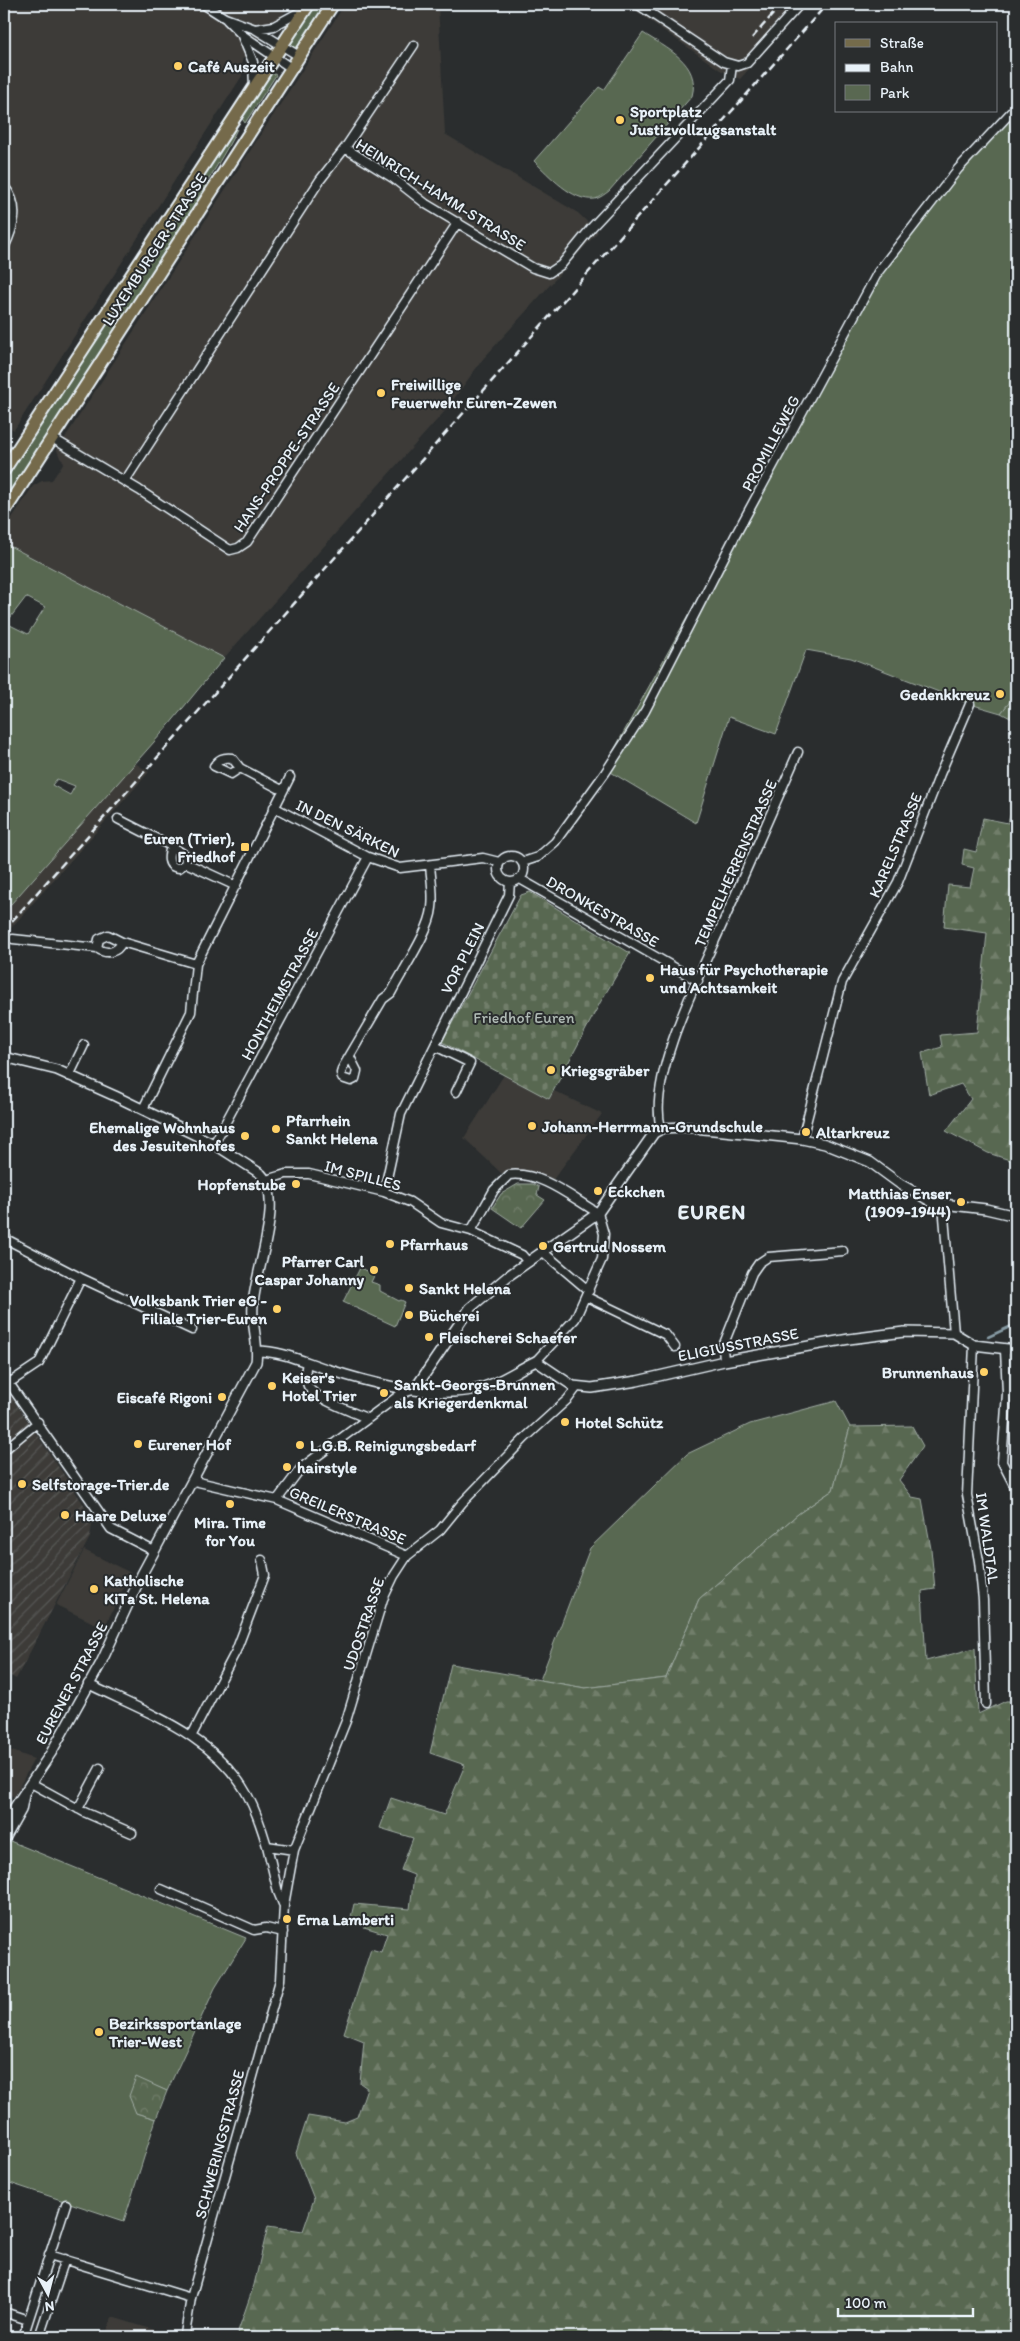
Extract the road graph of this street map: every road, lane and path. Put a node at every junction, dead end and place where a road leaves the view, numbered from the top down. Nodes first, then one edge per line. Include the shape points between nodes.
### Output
1 (203, 4) edge
2 (333, 4) edge
3 (637, 4) edge
4 (800, 4) edge
5 (308, 6) edge
6 (225, 18) junction
7 (254, 29) junction
8 (241, 34) junction
9 (282, 45) junction
10 (414, 45) dead end
11 (275, 56) junction
12 (299, 56) junction
13 (732, 65) junction
14 (292, 68) junction
15 (254, 88) junction
16 (1016, 107) edge
17 (233, 121) junction
18 (240, 146) junction
19 (345, 148) junction
20 (4, 186) edge
21 (458, 222) junction
22 (4, 248) edge
23 (52, 438) junction
24 (4, 470) edge
25 (125, 481) junction
26 (4, 512) edge
27 (970, 704) dead end
28 (798, 752) dead end
29 (240, 768) dead end
30 (290, 777) dead end
31 (282, 790) junction
32 (274, 807) junction
33 (118, 819) dead end
34 (171, 846) junction
35 (368, 857) junction
36 (499, 862) junction
37 (523, 862) junction
38 (186, 863) junction
39 (430, 865) junction
40 (520, 879) junction
41 (510, 882) junction
42 (236, 886) junction
43 (13, 939) dead end
44 (122, 942) junction
45 (97, 948) junction
46 (196, 964) junction
47 (698, 981) junction
48 (84, 1044) dead end
49 (435, 1046) junction
50 (4, 1057) edge
51 (350, 1057) dead end
52 (69, 1076) junction
53 (456, 1092) dead end
54 (144, 1109) junction
55 (658, 1131) junction
56 (802, 1140) junction
57 (214, 1144) junction
58 (266, 1180) junction
59 (384, 1192) junction
60 (943, 1206) junction
61 (598, 1213) junction
62 (1016, 1216) edge
63 (471, 1231) junction
64 (4, 1238) edge
65 (843, 1251) dead end
66 (543, 1252) junction
67 (528, 1262) junction
68 (80, 1278) junction
69 (588, 1294) junction
70 (192, 1330) dead end
71 (954, 1333) junction
72 (974, 1345) junction
73 (674, 1347) dead end
74 (1005, 1350) junction
75 (1016, 1350) edge
76 (257, 1351) junction
77 (536, 1361) junction
78 (724, 1361) junction
79 (307, 1363) junction
80 (6, 1379) edge
81 (577, 1387) junction
82 (414, 1390) junction
83 (366, 1418) junction
84 (38, 1422) junction
85 (4, 1450) edge
86 (194, 1481) junction
87 (1016, 1490) edge
88 (277, 1500) junction
89 (154, 1551) junction
90 (407, 1556) junction
91 (262, 1560) dead end
92 (88, 1684) junction
93 (986, 1704) dead end
94 (192, 1735) junction
95 (100, 1768) dead end
96 (31, 1783) junction
97 (24, 1795) junction
98 (78, 1809) junction
99 (4, 1823) edge
100 (132, 1833) dead end
101 (4, 1840) edge
102 (267, 1846) junction
103 (294, 1850) junction
104 (161, 1889) dead end
105 (284, 1905) junction
106 (283, 1932) junction
107 (66, 2204) dead end
108 (49, 2255) junction
109 (65, 2259) junction
110 (190, 2298) junction
111 (4, 2312) edge
112 (28, 2320) junction
113 (24, 2334) edge
114 (185, 2334) dead end
115 (39, 2337) edge

1 - 6 street
2 - 12 main road, LUXEMBURGER STRASSE
3 - 13 street
4 - 13 street via 747,63
5 - 7 street via 274,26
5 - 9 main road, LUXEMBURGER STRASSE
6 - 7 street
6 - 8 street
7 - 9 street
8 - 11 street
8 - 15 street via 253,62
9 - 11 main road, LUXEMBURGER STRASSE
9 - 12 street
10 - 19 street
11 - 14 street
11 - 15 main road, LUXEMBURGER STRASSE
12 - 14 main road, LUXEMBURGER STRASSE
13 - 21 street, HEINRICH-HAMM-STRASSE via 730,80 592,227 562,265 549,273 534,268
14 - 18 main road, LUXEMBURGER STRASSE
15 - 17 main road, LUXEMBURGER STRASSE
16 - 37 street, PROMILLEWEG via 958,169 878,272 645,710 550,848 532,861
17 - 18 main road via 243,127
17 - 24 main road, LUXEMBURGER STRASSE
18 - 23 main road, LUXEMBURGER STRASSE
19 - 21 street, HEINRICH-HAMM-STRASSE
19 - 25 street, HEINRICH-HAMM-STRASSE via 320,180
20 - 22 street via 15,209 15,222
21 - 25 street, HANS-PROPPE-STRASSE via 247,542 230,550
23 - 25 street, HANS-PROPPE-STRASSE
23 - 26 main road, LUXEMBURGER STRASSE
27 - 56 street, KARELSTRASSE via 898,882 842,982
28 - 47 street, TEMPELHERRENSTRASSE
29 - 31 street, IN DEN SÄRKEN
30 - 31 street, IN DEN SÄRKEN
31 - 32 street, IN DEN SÄRKEN
32 - 35 street, IN DEN SÄRKEN
32 - 42 street, IN DEN SÄRKEN
33 - 34 street
34 - 38 street via 185,855
34 - 38 street via 170,864 179,868
35 - 39 street, IN DEN SÄRKEN via 400,868
35 - 57 street, HONTHEIMSTRASSE
36 - 37 street via 509,856
36 - 39 street, IN DEN SÄRKEN via 482,858
36 - 41 street via 497,870 500,877
37 - 40 street
38 - 42 street
39 - 51 street via 433,896 428,924 391,993 383,999
40 - 41 street
40 - 47 street, DRONKESTRASSE
41 - 49 street, VOR PLEIN via 509,895
42 - 46 street, IN DEN SÄRKEN
43 - 45 street
44 - 45 street via 114,952
44 - 45 street via 108,935 100,939
44 - 46 street
46 - 54 street, IN DEN SÄRKEN via 190,1012
47 - 55 street, TEMPELHERRENSTRASSE via 669,1054 658,1104
48 - 52 street
49 - 53 street via 470,1063
49 - 59 street, VOR PLEIN via 402,1114
50 - 52 street
52 - 54 street
54 - 57 street
55 - 56 street via 684,1127
55 - 61 street
56 - 60 street via 824,1144 870,1162 917,1194
57 - 58 street via 256,1170
58 - 59 street, IM SPILLES via 286,1174 308,1174
58 - 76 street, EURENER STRASSE via 271,1194 269,1216 264,1251 254,1285 252,1319
59 - 63 street, IM SPILLES via 410,1202 441,1223
60 - 62 street via 986,1209
60 - 71 street
61 - 63 street via 529,1175 509,1175 494,1190
61 - 66 street
61 - 69 street via 605,1248
63 - 67 street, IM SPILLES via 522,1255
64 - 68 street
65 - 78 street via 768,1257 759,1263 723,1346
66 - 67 street
66 - 69 street
67 - 82 street via 470,1308
68 - 70 street
68 - 80 street via 39,1362
69 - 73 street via 666,1335
69 - 77 street via 575,1319
71 - 72 street
71 - 78 street, ELIGIUSSTRASSE via 904,1332
72 - 74 street
72 - 93 street, IM WALDTAL via 967,1495 983,1600
74 - 75 street
74 - 87 street via 1008,1393 1002,1462
76 - 79 street via 278,1352
76 - 86 street, EURENER STRASSE via 253,1369
77 - 81 street
77 - 82 street via 478,1389
78 - 81 street, ELIGIUSSTRASSE via 616,1385
79 - 82 street
79 - 83 street via 304,1374 308,1388 318,1396
80 - 84 street
81 - 90 street, UDOSTRASSE via 440,1530
82 - 83 street via 400,1394
83 - 88 street via 301,1468
84 - 85 street
84 - 89 street via 111,1529
86 - 88 street, GREILERSTRASSE
86 - 89 street, EURENER STRASSE
88 - 90 street, GREILERSTRASSE
89 - 92 street, EURENER STRASSE
90 - 103 street, UDOSTRASSE via 383,1599 346,1721
91 - 94 street via 265,1575 236,1651
92 - 94 street
92 - 96 street, EURENER STRASSE
94 - 102 street via 232,1772 243,1788
95 - 98 street
96 - 97 street, EURENER STRASSE
96 - 98 street
97 - 99 street, EURENER STRASSE
97 - 101 street, EURENER STRASSE via 21,1810
98 - 100 street
102 - 103 street
102 - 105 street
103 - 105 street, UDOSTRASSE
104 - 106 street via 253,1934 266,1928
105 - 106 street, UDOSTRASSE
106 - 110 street, SCHWERINGSTRASSE via 280,1980
107 - 108 street
108 - 109 street
108 - 112 street
109 - 110 street
109 - 115 street
110 - 114 street, SCHWERINGSTRASSE
111 - 112 street
112 - 113 street
113 - 115 street

